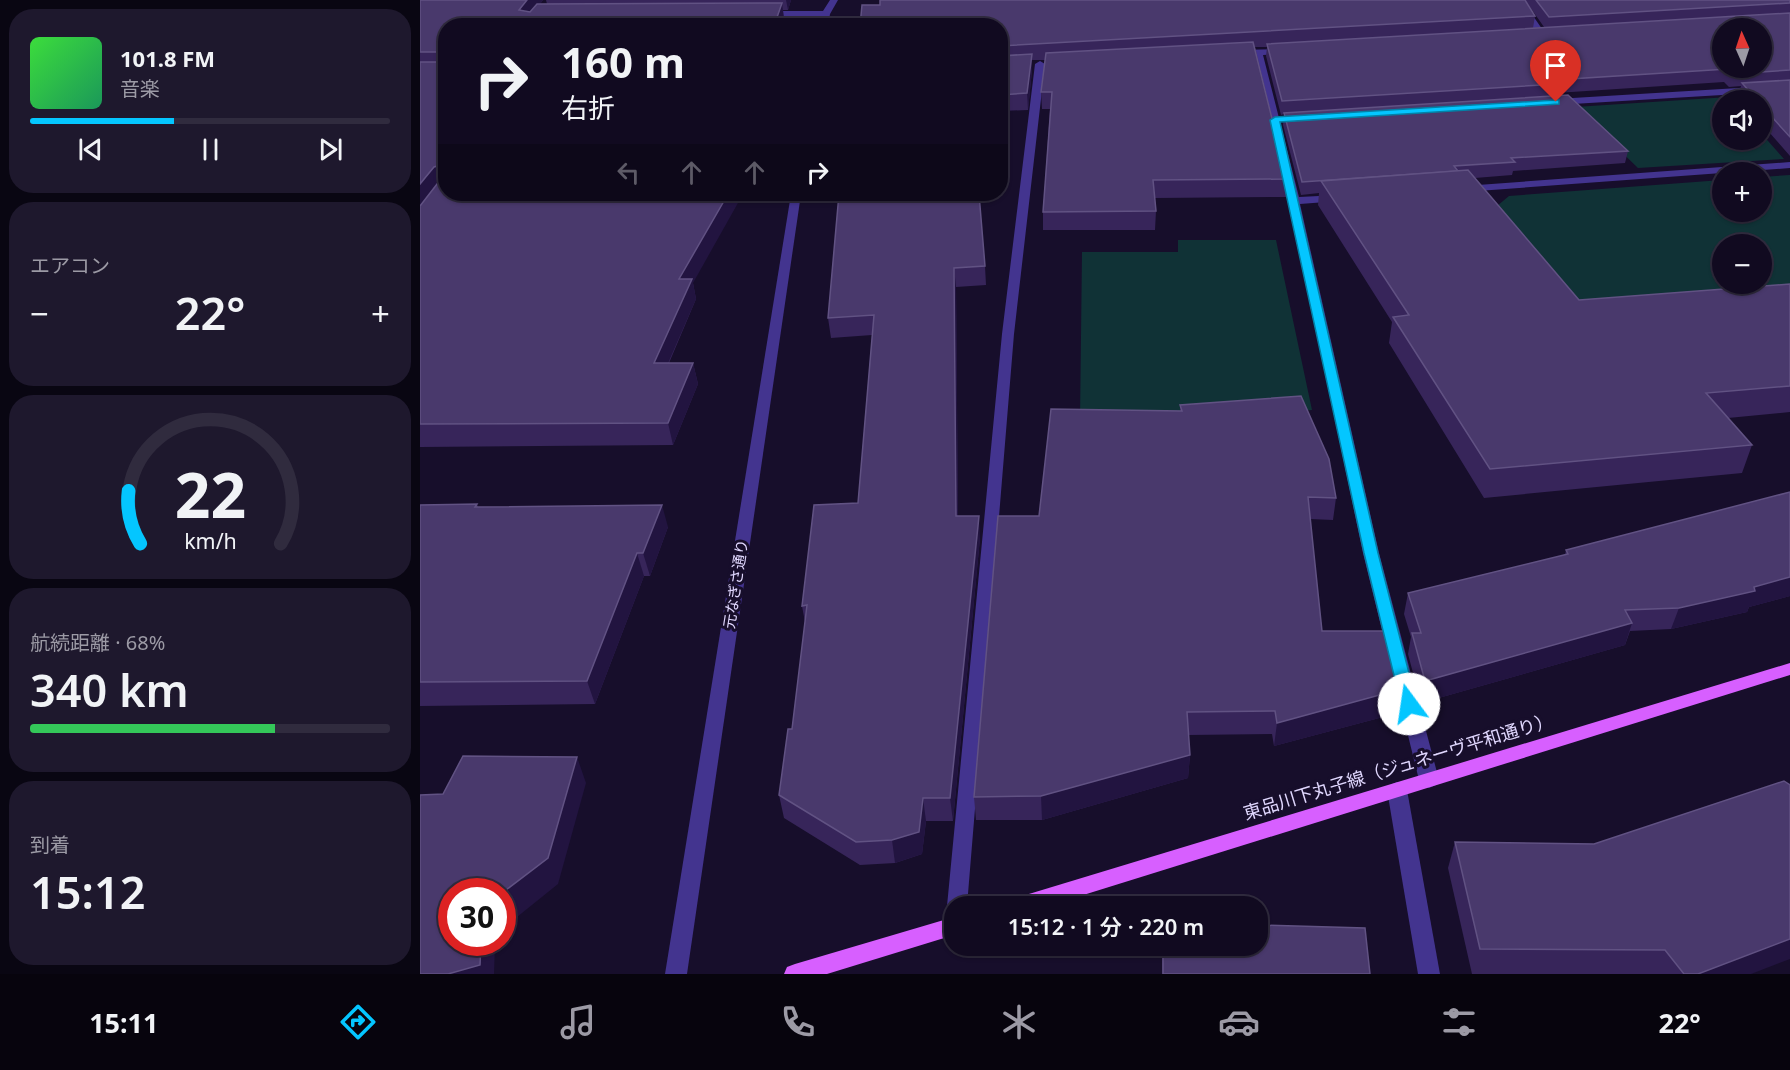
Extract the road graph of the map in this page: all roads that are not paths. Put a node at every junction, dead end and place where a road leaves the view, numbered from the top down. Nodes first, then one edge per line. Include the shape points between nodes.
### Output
1 (834, 0) edge
2 (1518, 0) edge
3 (757, 14) edge
4 (826, 14) junction
5 (825, 18) edge
6 (1554, 35) edge
7 (1543, 36) junction
8 (1531, 37) edge
9 (1294, 50) edge
10 (1258, 52) junction
11 (1224, 54) edge
12 (1040, 64) edge
13 (1790, 88) edge
14 (1544, 103) edge
15 (1790, 165) edge
16 (1449, 190) edge
17 (1353, 197) edge
18 (795, 201) edge
19 (1294, 201) junction
20 (1790, 669) edge
21 (1429, 780) junction
22 (1397, 790) junction
23 (958, 896) edge
24 (1052, 896) edge
25 (944, 929) edge
26 (676, 974) edge
27 (795, 974) edge
28 (1430, 974) edge

1 - 4 street
2 - 7 street
3 - 4 street
4 - 5 street
6 - 7 street
7 - 8 street
9 - 10 street
10 - 11 street
10 - 19 street via 1280,120
12 - 23 street via 1008,334
13 - 14 street
15 - 16 street
17 - 19 street
18 - 26 street, 元なぎさ通り
19 - 21 street via 1371,553
20 - 21 main road, 東品川下丸子線（ジュネーヴ平和通り）
21 - 22 main road, 東品川下丸子線（ジュネーヴ平和通り）
22 - 24 main road, 東品川下丸子線（ジュネーヴ平和通り）
22 - 28 street
25 - 27 main road

